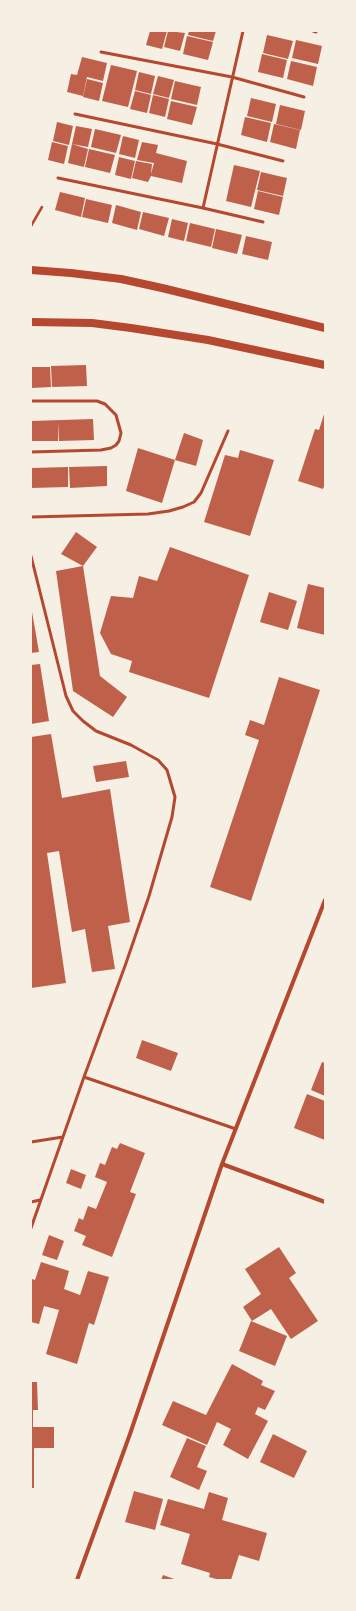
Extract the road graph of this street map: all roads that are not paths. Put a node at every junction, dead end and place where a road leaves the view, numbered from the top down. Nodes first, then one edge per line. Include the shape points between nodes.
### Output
1 (243, 31) edge
2 (101, 52) dead end
3 (232, 76) junction
4 (304, 97) dead end
5 (75, 114) dead end
6 (217, 144) junction
7 (283, 161) dead end
8 (58, 178) dead end
9 (203, 208) junction
10 (263, 222) dead end
11 (31, 270) edge
12 (31, 322) edge
13 (325, 328) edge
14 (325, 365) edge
15 (31, 401) edge
16 (228, 431) dead end
17 (31, 452) edge
18 (31, 517) edge
19 (31, 556) edge
20 (325, 901) edge
21 (84, 1077) junction
22 (236, 1129) junction
23 (62, 1137) junction
24 (31, 1142) edge
25 (222, 1164) junction
26 (40, 1200) junction
27 (31, 1202) edge
28 (325, 1202) edge
29 (31, 1228) edge
30 (77, 1580) edge

1 - 3 lane
2 - 3 lane
3 - 4 lane
3 - 6 lane
5 - 6 lane
6 - 7 lane
6 - 9 lane
8 - 9 lane
9 - 10 lane
11 - 13 main road via 128,281
12 - 14 main road via 131,328 208,340
15 - 17 lane via 97,401 105,404 116,415 121,432 116,445 111,448
16 - 18 lane via 201,493 194,502 184,507 148,514
19 - 21 lane via 66,696 73,711 96,731 131,745 158,760 167,770 175,797 172,817 149,896
20 - 22 street
21 - 22 lane
21 - 23 lane
22 - 25 street
23 - 24 lane
23 - 26 lane
25 - 28 street
25 - 30 street
26 - 27 lane
26 - 29 lane

